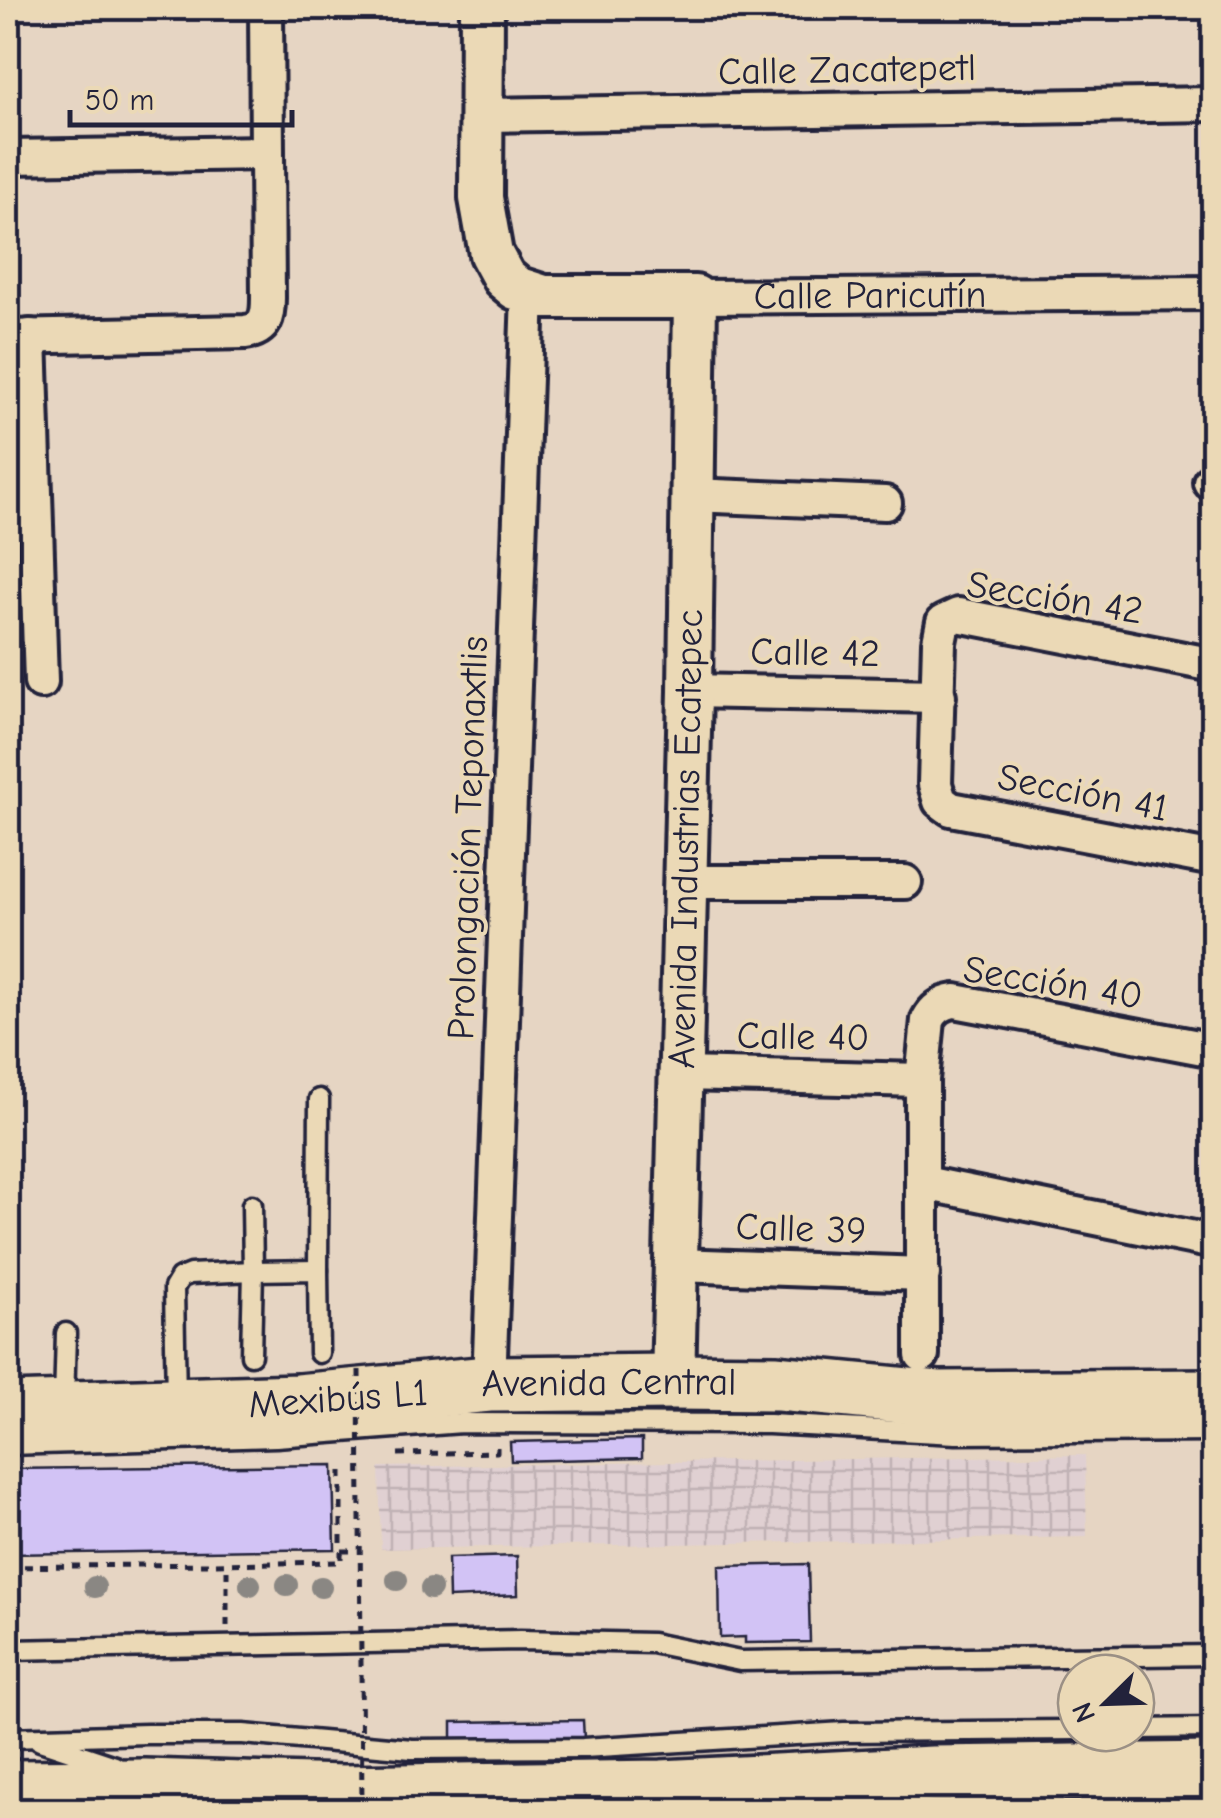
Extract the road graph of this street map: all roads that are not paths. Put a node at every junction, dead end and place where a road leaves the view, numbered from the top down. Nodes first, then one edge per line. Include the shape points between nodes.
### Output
1 (266, 8) edge
2 (482, 8) edge
3 (1214, 104) edge
4 (482, 115) junction
5 (266, 153) junction
6 (8, 157) edge
7 (1214, 292) edge
8 (528, 294) junction
9 (695, 297) junction
10 (19, 336) edge
11 (692, 495) junction
12 (886, 504) dead end
13 (1214, 664) edge
14 (41, 682) dead end
15 (690, 691) junction
16 (939, 696) junction
17 (1214, 859) edge
18 (684, 882) junction
19 (904, 882) dead end
20 (1214, 1050) edge
21 (682, 1074) junction
22 (922, 1080) junction
23 (319, 1098) dead end
24 (924, 1183) junction
25 (252, 1205) dead end
26 (1214, 1242) edge
27 (677, 1265) junction
28 (253, 1270) junction
29 (318, 1270) junction
30 (923, 1274) junction
31 (66, 1333) dead end
32 (319, 1353) dead end
33 (251, 1355) dead end
34 (922, 1355) dead end
35 (672, 1382) junction
36 (489, 1384) junction
37 (1214, 1397) edge
38 (176, 1405) junction
39 (64, 1409) junction
40 (8, 1411) edge
41 (1214, 1432) edge
42 (8, 1445) edge
43 (8, 1650) edge
44 (1214, 1655) edge
45 (1214, 1728) edge
46 (1156, 1729) edge
47 (1056, 1730) edge
48 (30, 1737) junction
49 (8, 1738) edge
50 (1214, 1770) edge
51 (8, 1788) edge
52 (153, 1795) edge
53 (75, 1799) edge
54 (662, 1799) edge
55 (460, 1801) edge

1 - 5 street
2 - 4 street
3 - 4 street, Calle Zacatepetl
4 - 8 street via 481,198 491,254 504,278
5 - 6 street
5 - 10 street via 264,324 252,332
7 - 9 street, Calle Paricutín
8 - 9 street, Calle Paricutín
8 - 36 street, Prolongación Teponaxtlis
9 - 11 street, Avenida Industrias Ecatepec
10 - 14 street
11 - 12 street
11 - 15 street, Avenida Industrias Ecatepec
13 - 16 street, Sección 42 via 958,616 943,622
15 - 16 street, Calle 42
15 - 18 street, Avenida Industrias Ecatepec
16 - 17 street, Sección 41 via 936,784 940,801 951,809
18 - 19 street
18 - 21 street, Avenida Industrias Ecatepec
20 - 22 street, Sección 40 via 956,1001 939,1006 928,1020
21 - 22 street, Calle 40
21 - 27 street, Avenida Industrias Ecatepec
22 - 24 street
23 - 29 lane
24 - 26 street
24 - 30 street
25 - 28 lane
27 - 30 street, Calle 39
27 - 35 street, Avenida Industrias Ecatepec
28 - 29 lane
28 - 33 lane
28 - 38 lane via 190,1274 176,1282
29 - 32 lane
30 - 34 street
31 - 39 lane
35 - 36 highway, Avenida Central
35 - 37 highway, Avenida Central via 778,1383 940,1398
36 - 38 highway, Avenida Central via 298,1402
38 - 39 highway, Avenida Central
39 - 40 highway, Avenida Central
41 - 42 lane, Mexibús L1 via 956,1434 769,1424 462,1423
43 - 44 lane via 520,1640 652,1643 740,1661
45 - 46 lane
47 - 48 lane via 844,1732 583,1748 412,1749 243,1734
48 - 49 lane
48 - 52 lane via 124,1769
50 - 54 highway via 933,1774
51 - 53 highway
52 - 53 highway
52 - 55 highway via 343,1792
54 - 55 highway

